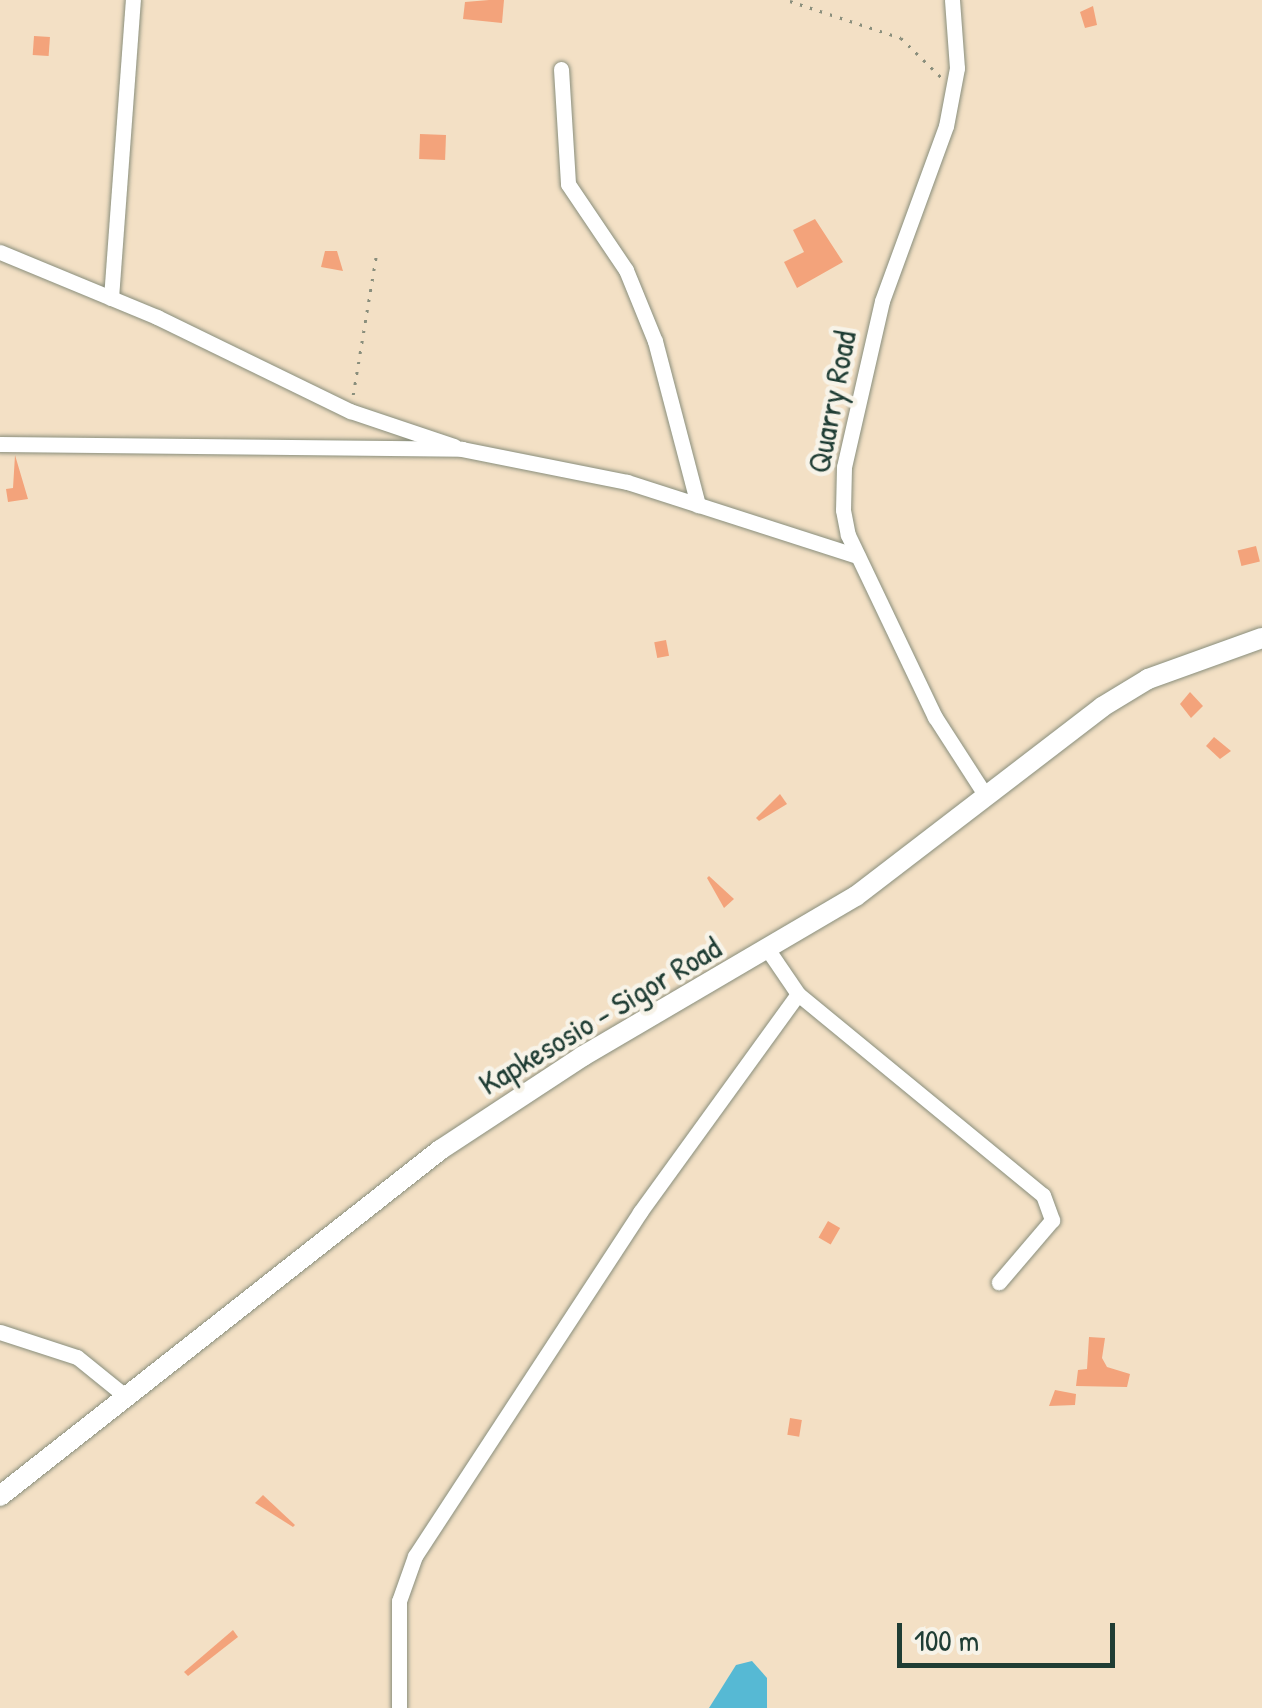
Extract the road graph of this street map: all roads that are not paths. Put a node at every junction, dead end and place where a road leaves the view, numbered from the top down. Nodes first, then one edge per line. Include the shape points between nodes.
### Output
1 (133, 0) edge
2 (952, 0) edge
3 (560, 68) dead end
4 (0, 252) edge
5 (111, 298) junction
6 (0, 444) edge
7 (462, 450) junction
8 (698, 505) junction
9 (857, 556) junction
10 (1262, 638) edge
11 (984, 793) junction
12 (768, 950) junction
13 (798, 994) junction
14 (1000, 1282) dead end
15 (0, 1332) edge
16 (124, 1395) junction
17 (0, 1496) edge
18 (399, 1708) edge

1 - 5 street
2 - 9 street, Quarry Road via 952,95 940,147 890,271 844,467 844,523
3 - 8 street via 568,184 626,270 655,341
4 - 5 street
5 - 7 street via 350,411
6 - 7 street
7 - 8 street via 609,478
8 - 9 street
9 - 11 street, Quarry Road via 935,718
10 - 11 main road, Kapkesosio - Sigor Road via 1148,679
11 - 12 main road, Kapkesosio - Sigor Road via 856,896
12 - 13 street
12 - 16 main road, Kapkesosio - Sigor Road via 583,1056 440,1150
13 - 14 street via 1047,1201 1052,1220
13 - 18 street via 640,1212 414,1556 399,1601
15 - 16 street via 77,1357
16 - 17 main road, Kapkesosio - Sigor Road

